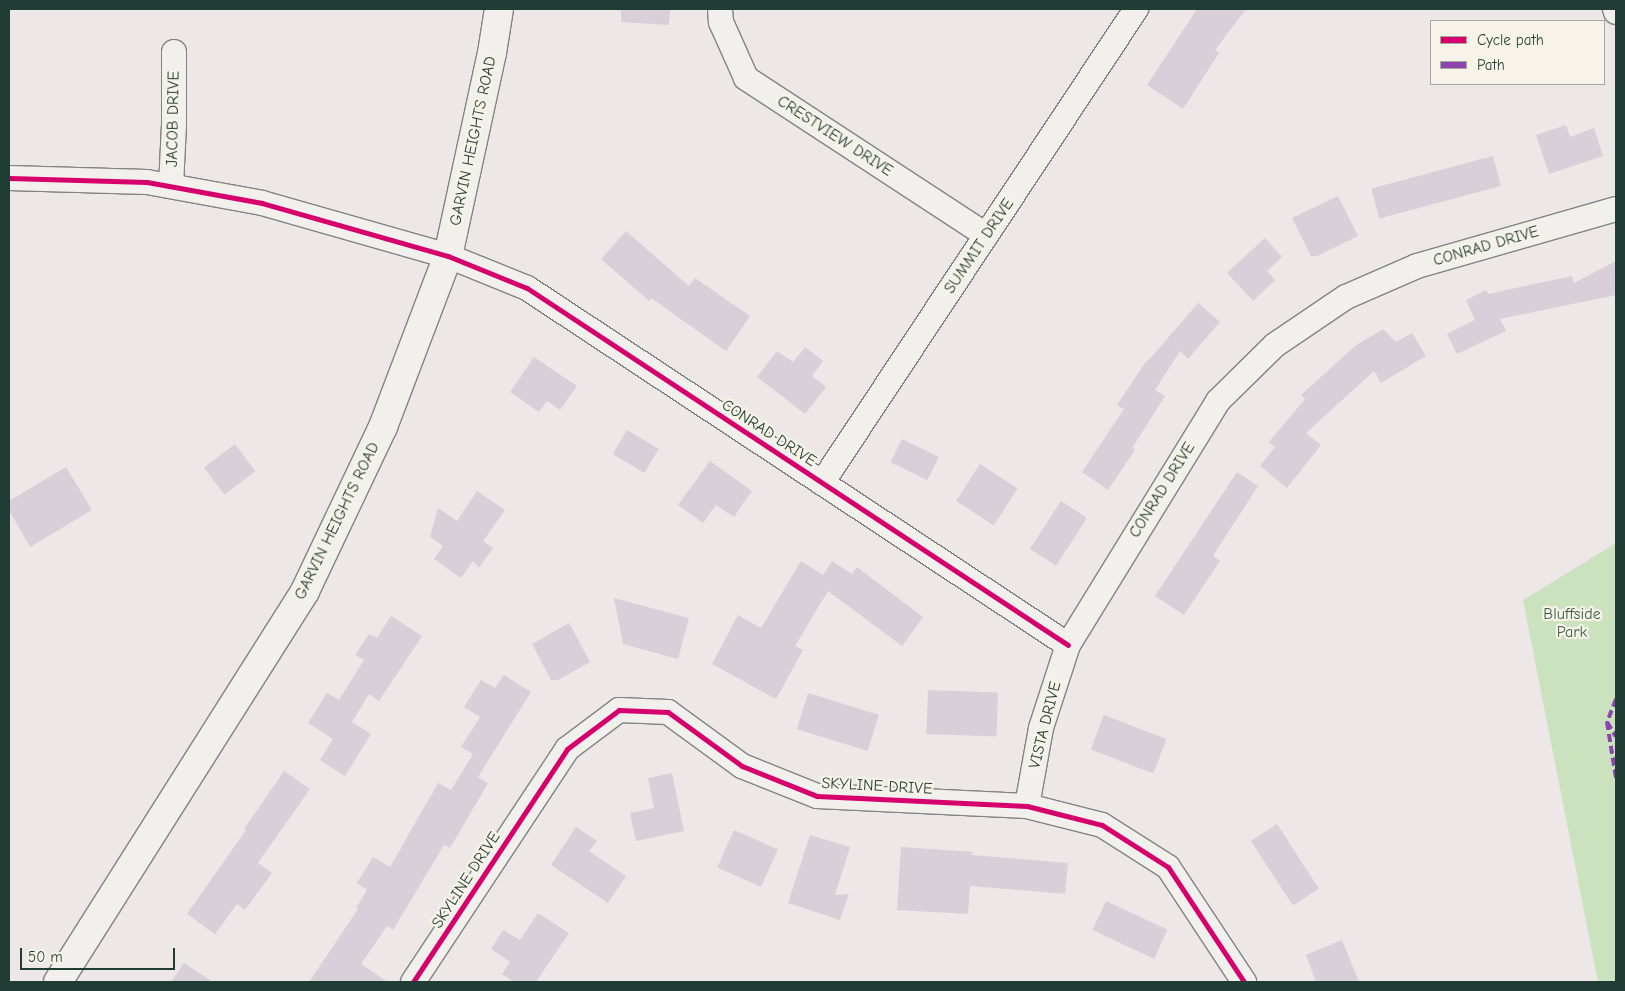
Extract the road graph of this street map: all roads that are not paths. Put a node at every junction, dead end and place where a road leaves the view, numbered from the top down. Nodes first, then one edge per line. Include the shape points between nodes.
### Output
1 (499, 9) edge
2 (720, 9) edge
3 (1136, 9) edge
4 (174, 52) dead end
5 (9, 178) edge
6 (171, 186) junction
7 (1616, 210) edge
8 (986, 235) junction
9 (448, 256) junction
10 (822, 483) junction
11 (1068, 646) junction
12 (1027, 806) junction
13 (58, 982) edge
14 (413, 982) edge
15 (1244, 982) edge

1 - 9 main road, GARVIN HEIGHTS ROAD
2 - 8 street, CRESTVIEW DRIVE via 721,22 746,78
3 - 8 street, SUMMIT DRIVE
4 - 6 street, JACOB DRIVE
5 - 6 street, CONRAD DRIVE via 147,182
6 - 9 street, CONRAD DRIVE via 262,203
7 - 11 street, CONRAD DRIVE via 1417,266 1346,297 1275,345 1218,401
8 - 10 street, SUMMIT DRIVE
9 - 10 street, CONRAD DRIVE via 527,288
9 - 13 main road, GARVIN HEIGHTS ROAD via 382,427 305,591
10 - 11 street, CONRAD DRIVE
11 - 12 street, VISTA DRIVE via 1041,728
12 - 14 street, SKYLINE DRIVE via 818,796 742,766 668,712 619,710 567,749
12 - 15 street, SKYLINE DRIVE via 1102,825 1168,866

